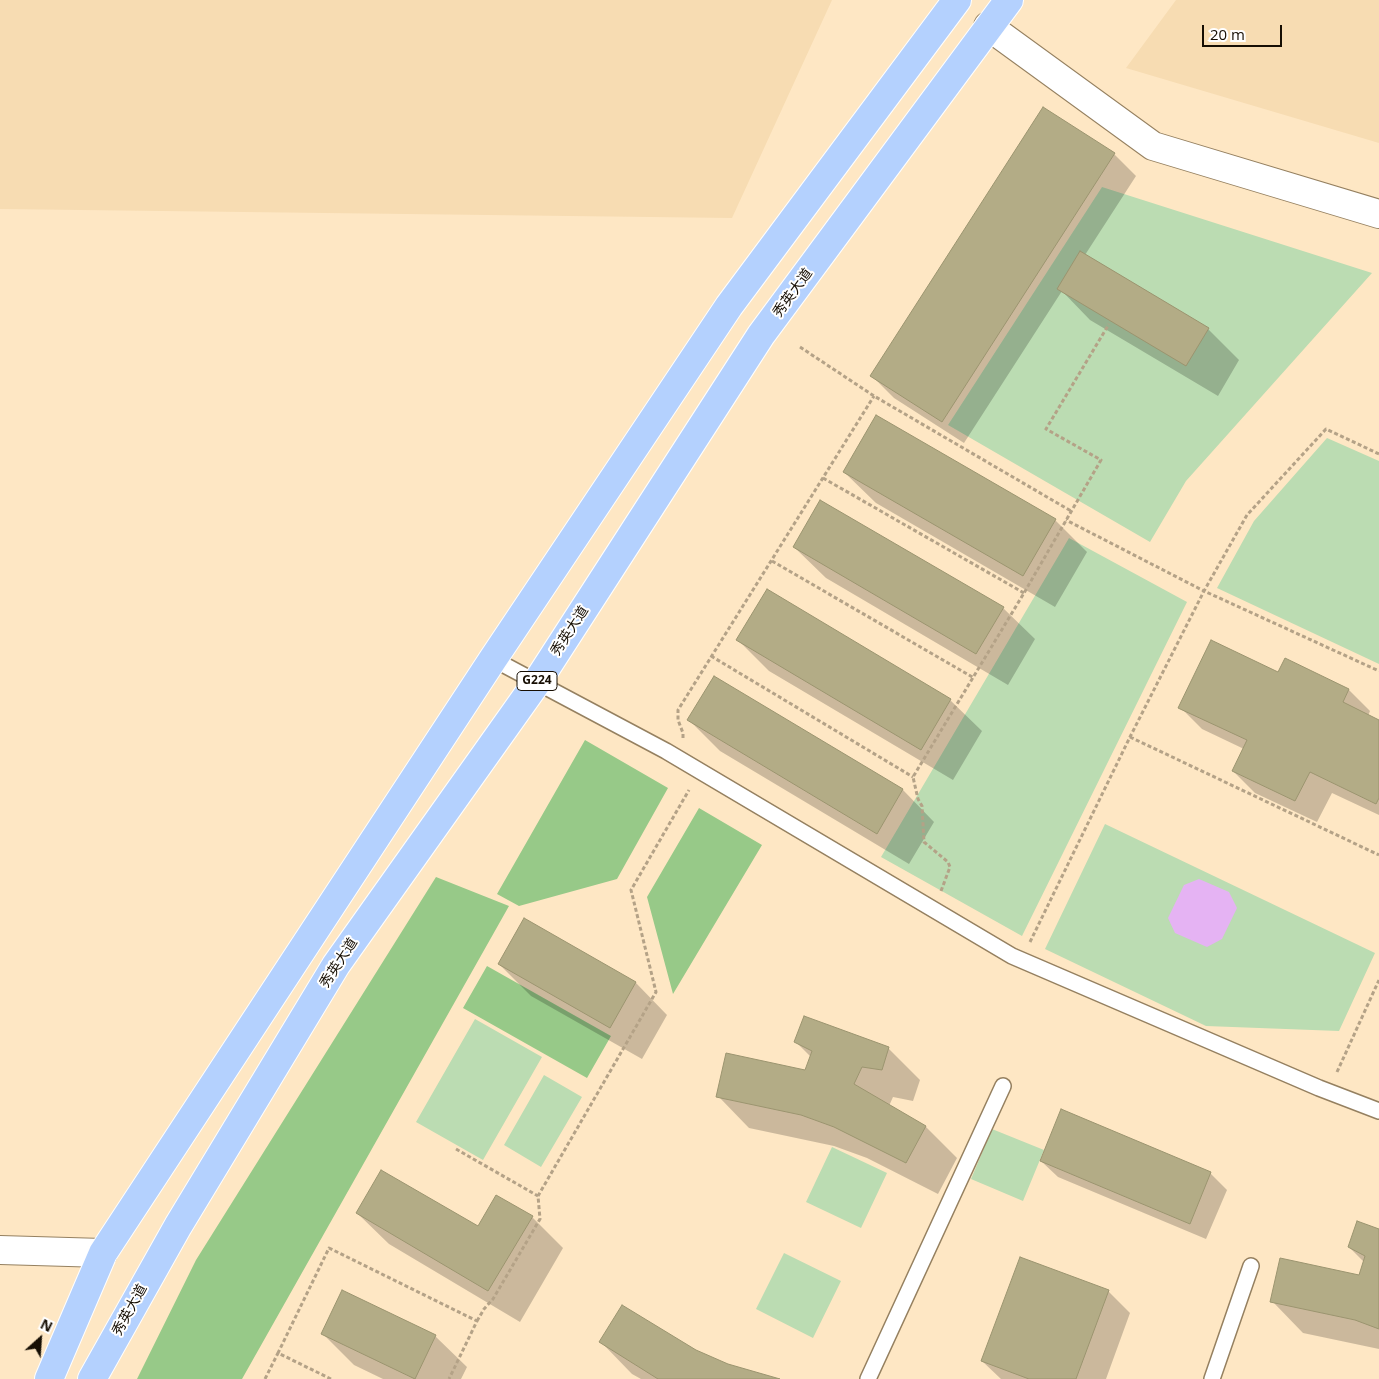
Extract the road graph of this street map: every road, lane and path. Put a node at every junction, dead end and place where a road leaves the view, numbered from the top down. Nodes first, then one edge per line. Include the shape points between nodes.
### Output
1 (957, 0) edge
2 (1009, 0) edge
3 (988, 26) junction
4 (1379, 214) edge
5 (1109, 324) dead end
6 (800, 347) dead end
7 (874, 396) junction
8 (1379, 454) edge
9 (823, 478) junction
10 (1071, 511) junction
11 (1066, 520) junction
12 (772, 561) junction
13 (1204, 591) junction
14 (1024, 593) junction
15 (711, 656) junction
16 (493, 659) junction
17 (1379, 671) edge
18 (974, 678) junction
19 (537, 682) junction
20 (1130, 737) junction
21 (676, 757) junction
22 (700, 772) junction
23 (913, 777) junction
24 (1379, 855) edge
25 (933, 909) junction
26 (1022, 960) junction
27 (1379, 980) edge
28 (1003, 1086) dead end
29 (1328, 1091) junction
30 (1379, 1111) edge
31 (456, 1149) dead end
32 (538, 1196) junction
33 (0, 1250) edge
34 (103, 1253) junction
35 (1250, 1266) dead end
36 (477, 1321) junction
37 (278, 1353) junction
38 (49, 1379) edge
39 (92, 1379) edge
40 (265, 1379) edge
41 (331, 1379) edge
42 (449, 1379) edge
43 (868, 1379) edge
44 (1212, 1379) edge

1 - 16 highway via 729,306
2 - 3 highway, 秀英大道 / G224
3 - 4 street via 1153,146
3 - 19 highway, 秀英大道 / G224 via 762,335
5 - 10 path via 1046,429 1101,460
6 - 7 path
7 - 9 path
7 - 10 path
8 - 13 path via 1326,429 1247,515
9 - 12 path
9 - 14 path
10 - 11 path
11 - 13 path
11 - 14 path
12 - 15 path
12 - 18 path
13 - 17 path
13 - 20 path
14 - 18 path
15 - 21 path via 678,710 683,739
15 - 23 path
16 - 19 lane
16 - 34 highway
18 - 23 path
19 - 21 lane
19 - 39 highway, 秀英大道 / G224 via 336,965 178,1226
20 - 24 path
20 - 26 path
21 - 22 lane
22 - 25 lane
22 - 32 path via 631,890 656,992
23 - 25 path via 922,806 924,842 950,867
25 - 26 lane
26 - 29 lane
27 - 29 path
28 - 43 lane
29 - 30 lane
31 - 32 path
32 - 36 path via 540,1220
33 - 34 street
34 - 38 highway
35 - 44 lane
36 - 37 path via 329,1248
36 - 42 path
37 - 40 path
37 - 41 path

